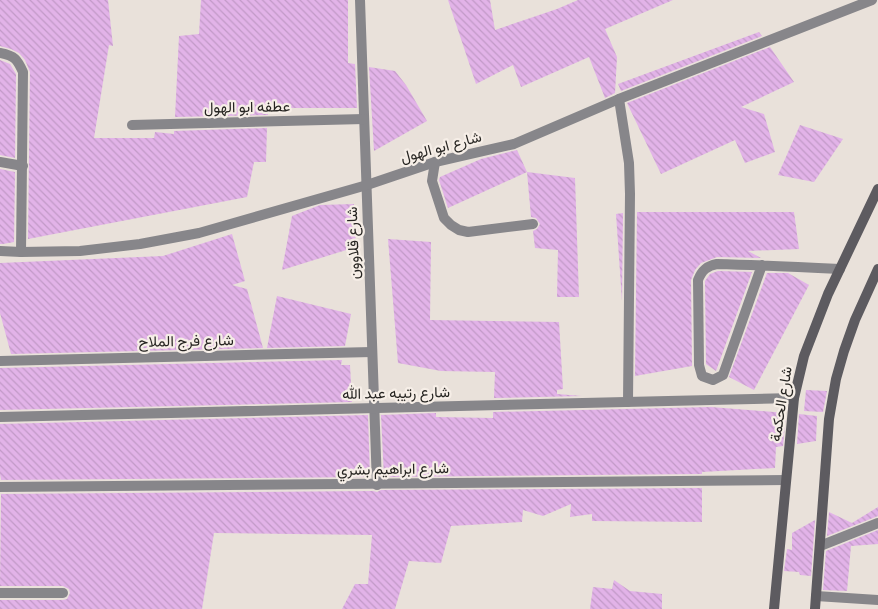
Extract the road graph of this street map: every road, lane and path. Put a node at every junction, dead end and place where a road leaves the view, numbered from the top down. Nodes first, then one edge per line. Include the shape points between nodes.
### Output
1 (360, 0) edge
2 (872, 0) edge
3 (0, 53) edge
4 (619, 99) junction
5 (364, 120) junction
6 (132, 124) dead end
7 (0, 162) edge
8 (435, 162) junction
9 (23, 166) junction
10 (367, 185) junction
11 (878, 189) edge
12 (533, 224) dead end
13 (0, 251) edge
14 (21, 252) junction
15 (762, 265) junction
16 (840, 268) junction
17 (878, 269) edge
18 (372, 352) junction
19 (0, 361) edge
20 (794, 398) junction
21 (628, 402) junction
22 (374, 408) junction
23 (0, 417) edge
24 (786, 480) junction
25 (377, 485) junction
26 (0, 487) edge
27 (878, 523) edge
28 (820, 546) junction
29 (0, 593) edge
30 (64, 593) dead end
31 (816, 596) junction
32 (878, 600) edge
33 (774, 609) edge
34 (816, 609) edge

1 - 5 street, شارع قلاوون
2 - 4 street, شارع ابو الهول
3 - 9 street via 18,60 23,72
4 - 8 street, شارع ابو الهول via 514,144
4 - 21 street via 630,194
5 - 6 street, عطفه ابو الهول
5 - 10 street, شارع قلاوون
7 - 9 street
8 - 10 street, شارع ابو الهول
8 - 12 street via 432,181 444,218 450,226 468,232
9 - 14 street
10 - 14 street, شارع ابو الهول via 199,233 80,251
10 - 18 street, شارع قلاوون
11 - 16 street, شارع الحكمة
13 - 14 street, شارع ابو الهول
15 - 15 street via 710,265 700,274 699,365 702,376 713,380 723,375
15 - 16 street
16 - 20 street, شارع الحكمة via 804,356
17 - 28 street via 855,320 836,380 829,419
18 - 19 street, شارع فرج الملاح
18 - 22 street, شارع قلاوون
20 - 21 street, شارع رتيبه عبد الله
20 - 24 street, شارع الحكمة
21 - 22 street, شارع رتيبه عبد الله
22 - 23 street, شارع رتيبه عبد الله
22 - 25 street, شارع قلاوون
24 - 25 street, شارع ابراهيم بشري
24 - 33 street, شارع الحكمة
25 - 26 street, شارع ابراهيم بشري
27 - 28 street
28 - 31 street
29 - 30 street
31 - 32 street
31 - 34 street

